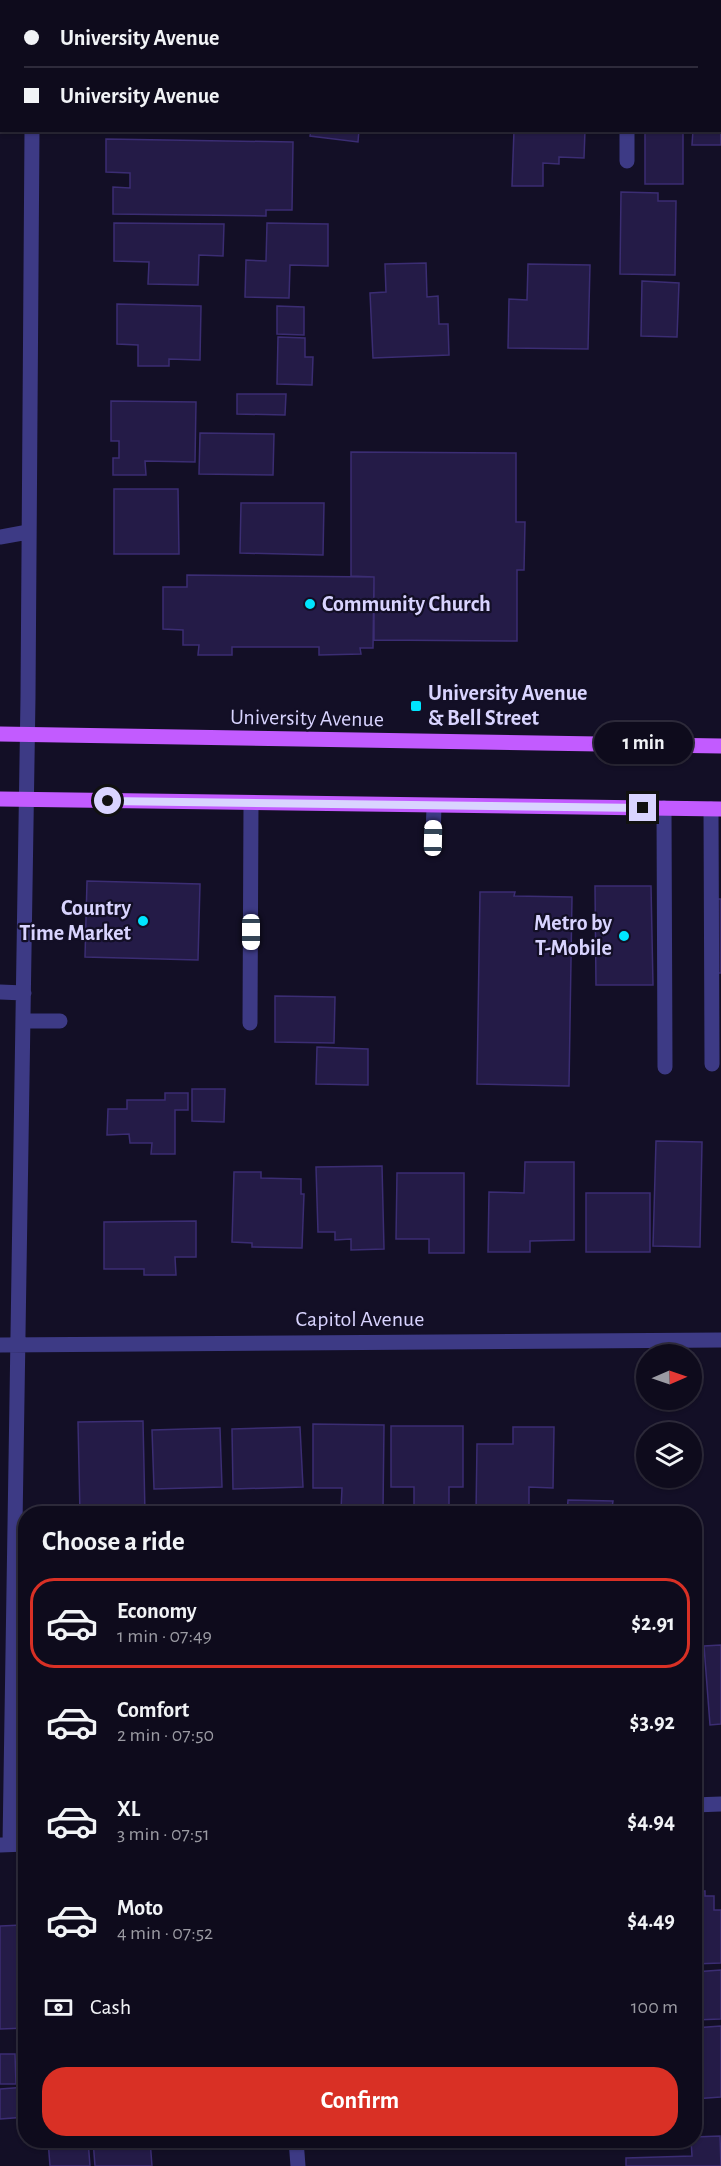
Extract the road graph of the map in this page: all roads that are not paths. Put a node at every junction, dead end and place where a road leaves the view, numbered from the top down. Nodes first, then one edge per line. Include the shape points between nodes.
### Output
1 (32, 132) edge
2 (627, 132) edge
3 (627, 161) dead end
4 (28, 532) junction
5 (0, 537) edge
6 (0, 734) edge
7 (27, 735) junction
8 (721, 746) edge
9 (0, 799) edge
10 (27, 800) junction
11 (252, 803) junction
12 (434, 806) junction
13 (664, 808) junction
14 (716, 809) edge
15 (433, 838) dead end
16 (0, 992) edge
17 (24, 993) junction
18 (60, 1021) dead end
19 (23, 1022) junction
20 (250, 1023) dead end
21 (712, 1064) dead end
22 (665, 1067) dead end
23 (721, 1340) edge
24 (18, 1344) junction
25 (0, 1345) edge
26 (721, 1804) edge
27 (702, 1805) edge
28 (12, 1844) edge
29 (297, 2148) edge
30 (298, 2166) edge

1 - 4 street
2 - 3 street
4 - 5 street
4 - 7 street
6 - 7 main road, University Avenue
7 - 8 main road, University Avenue
7 - 10 street
9 - 10 main road
10 - 11 main road
10 - 17 street
11 - 12 main road
11 - 20 street
12 - 13 main road
12 - 15 street
13 - 14 main road
13 - 22 street
14 - 21 street
16 - 17 street
17 - 19 street
18 - 19 street
19 - 24 street
23 - 24 street, Capitol Avenue
24 - 25 street, Capitol Avenue
24 - 28 street
26 - 27 street
29 - 30 street

